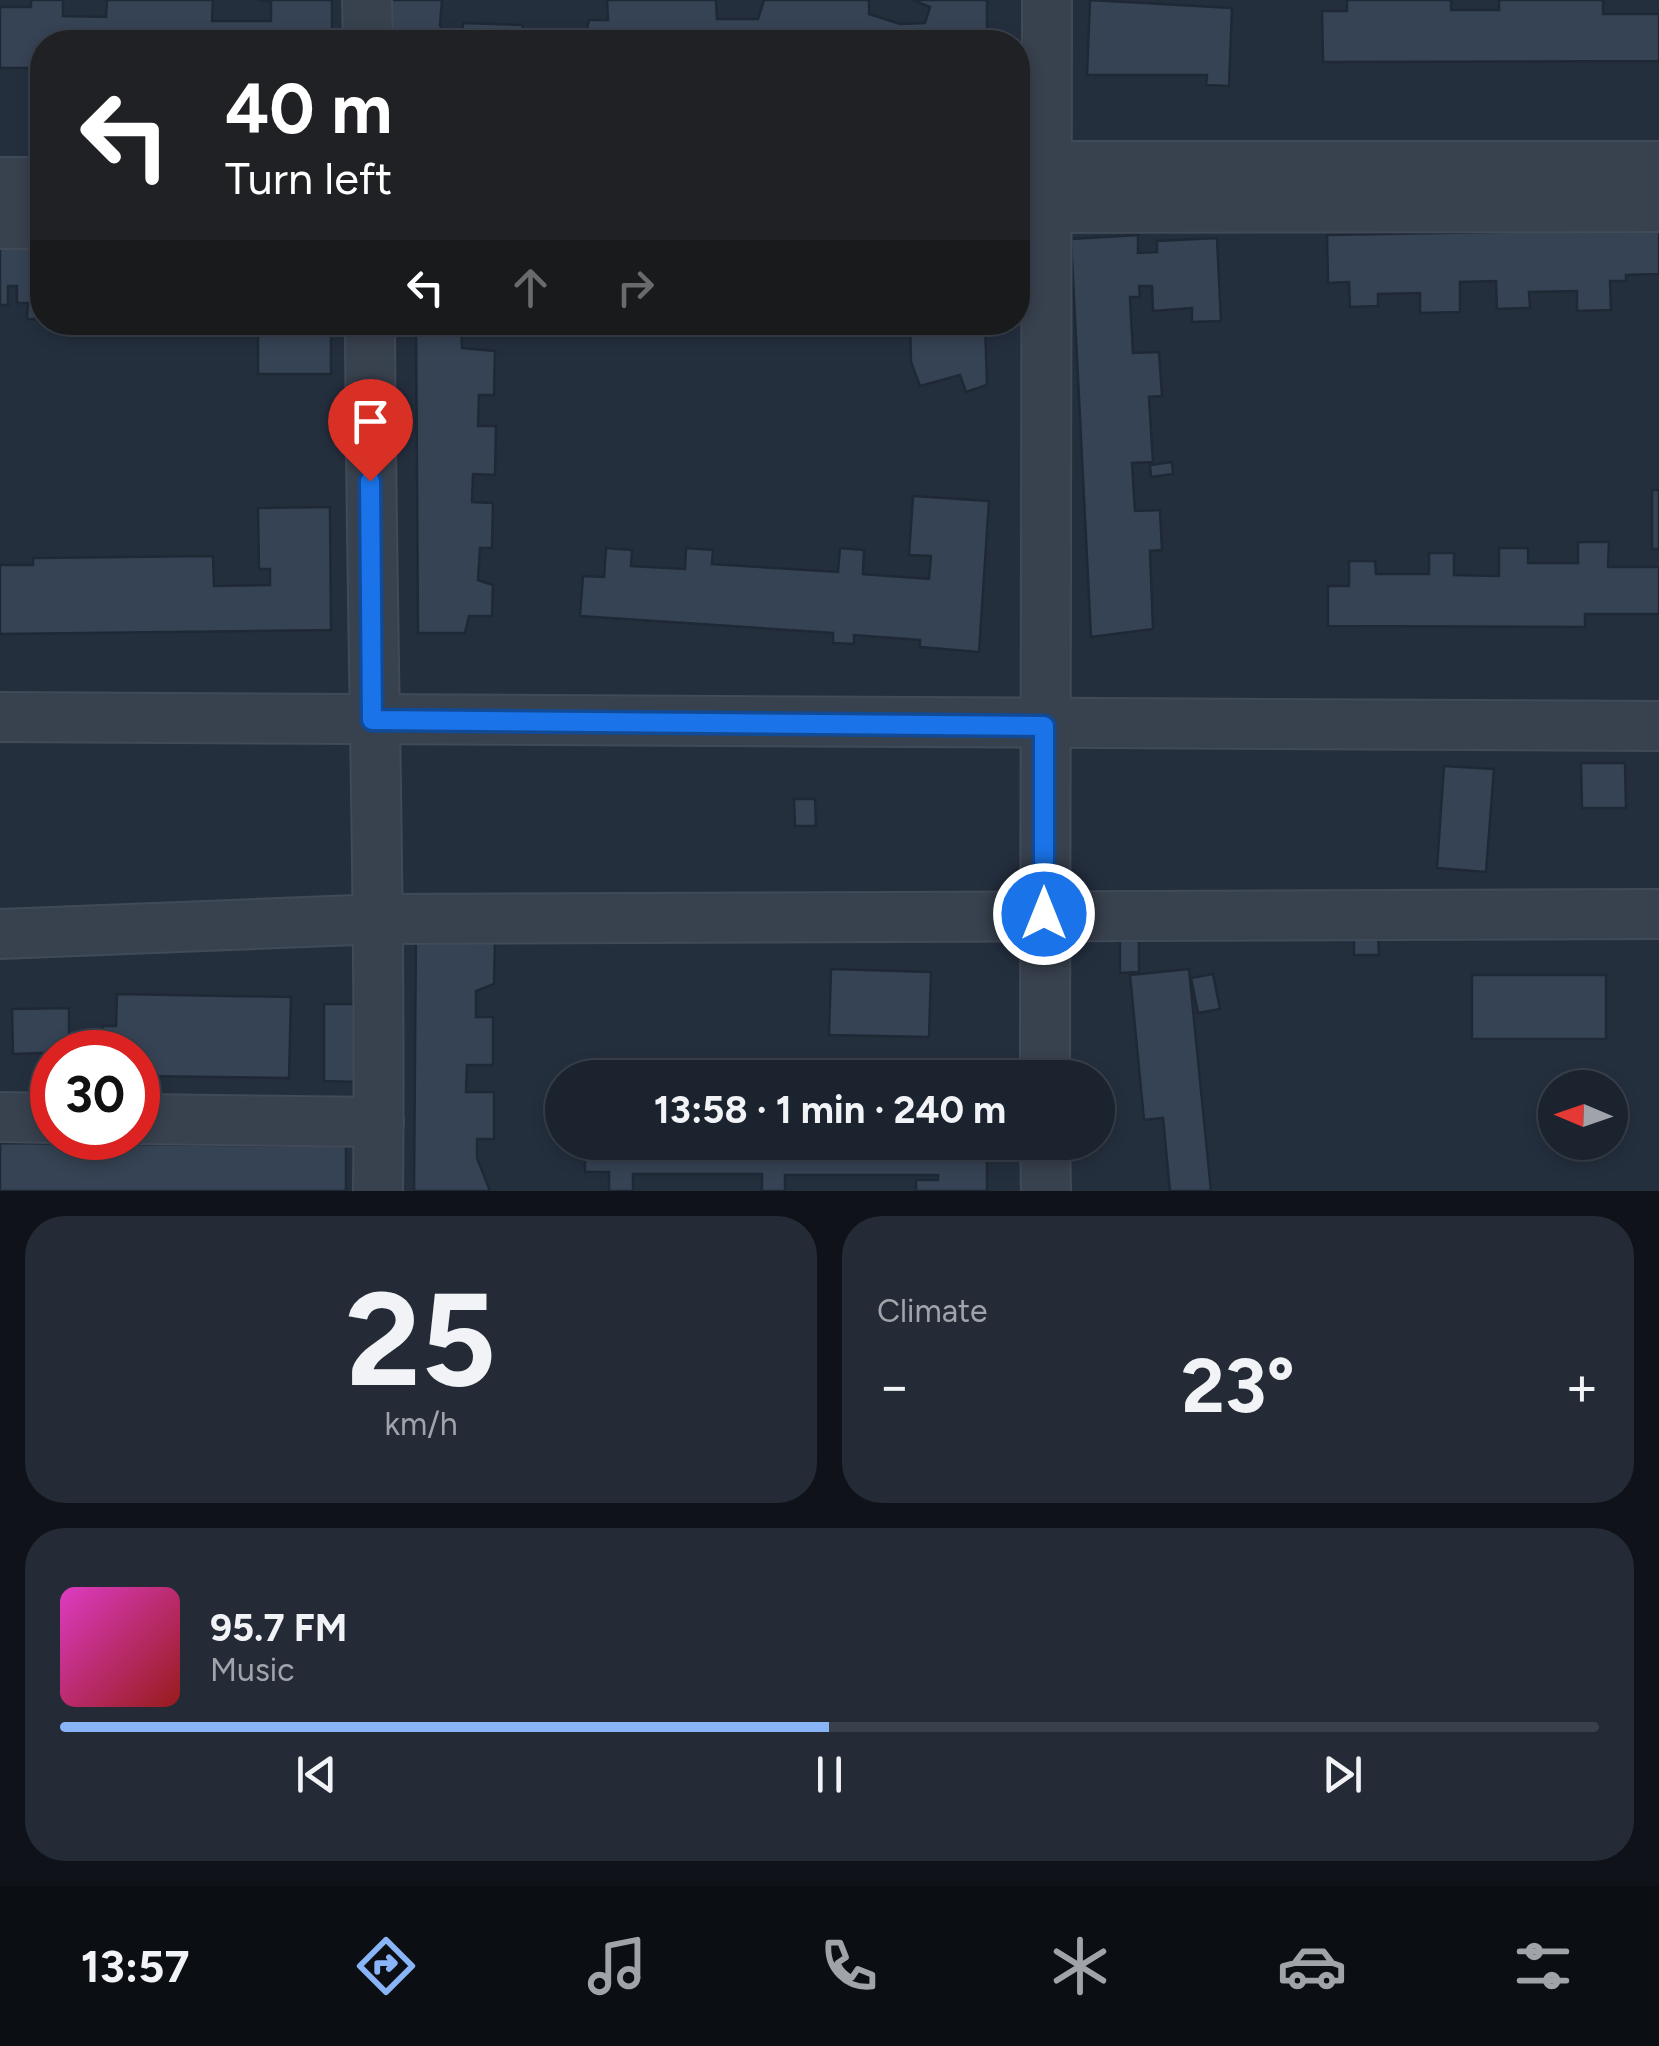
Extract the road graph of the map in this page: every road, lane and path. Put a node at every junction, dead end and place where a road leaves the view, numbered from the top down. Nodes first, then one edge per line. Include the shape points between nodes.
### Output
1 (367, 0) edge
2 (1048, 0) edge
3 (368, 30) edge
4 (1659, 166) edge
5 (0, 182) edge
6 (30, 182) edge
7 (1032, 187) edge
8 (1659, 207) edge
9 (0, 224) edge
10 (30, 224) edge
11 (370, 335) edge
12 (0, 717) edge
13 (372, 720) junction
14 (1044, 726) junction
15 (1659, 726) edge
16 (1044, 914) junction
17 (1659, 914) edge
18 (381, 919) junction
19 (0, 934) edge
20 (1045, 1060) edge
21 (0, 1117) edge
22 (30, 1118) edge
23 (160, 1119) edge
24 (378, 1122) junction
25 (1045, 1160) edge
26 (378, 1191) edge
27 (1046, 1191) edge

1 - 3 street
2 - 7 street
4 - 7 street
5 - 6 street
7 - 8 street
7 - 14 street
9 - 10 street
11 - 13 street
12 - 13 street
13 - 14 street
13 - 18 street
14 - 15 street
14 - 16 street
16 - 17 street
16 - 18 street
16 - 20 street
18 - 19 street
18 - 24 street
21 - 22 street
23 - 24 street
24 - 26 street
25 - 27 street

